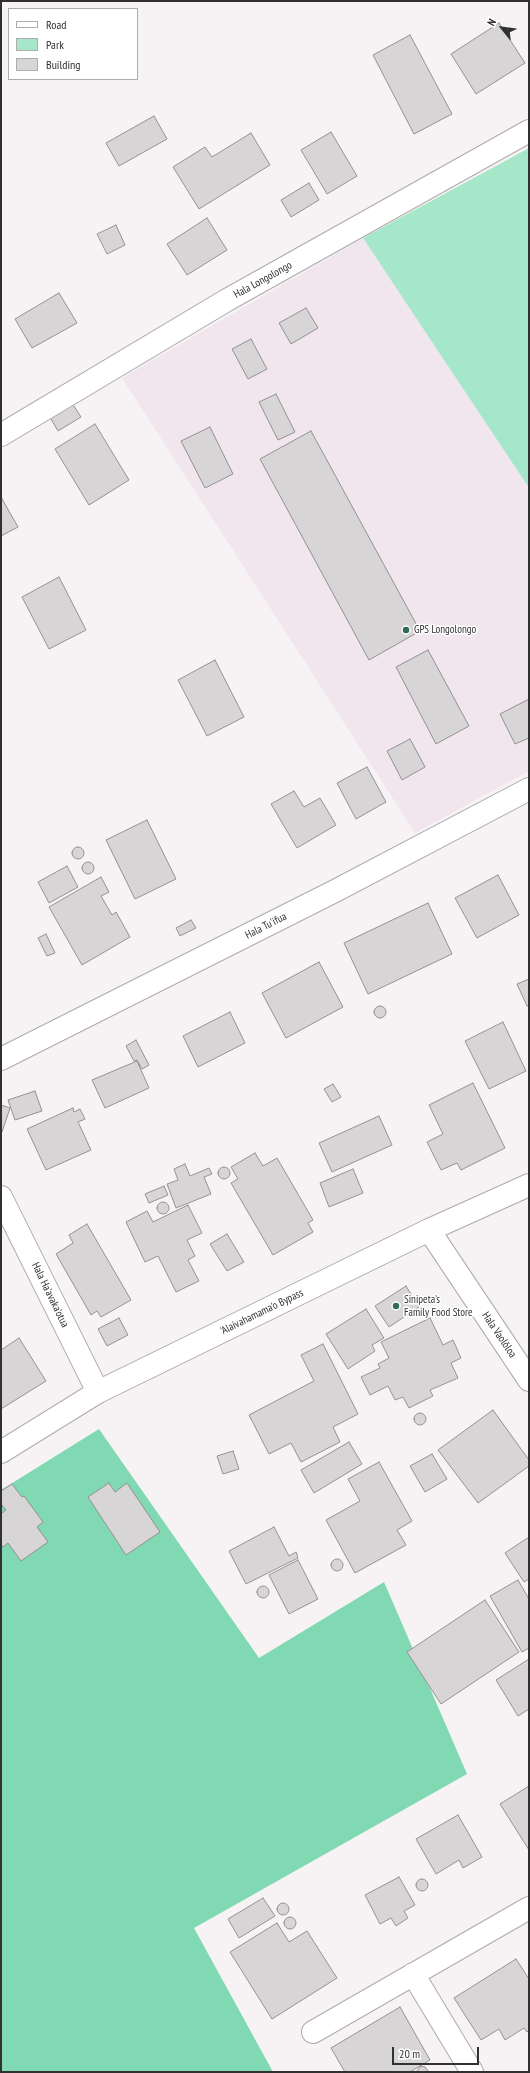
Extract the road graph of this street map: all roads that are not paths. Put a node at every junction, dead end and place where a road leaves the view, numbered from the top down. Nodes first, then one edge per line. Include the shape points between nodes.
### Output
1 (529, 131) edge
2 (1, 435) edge
3 (529, 789) edge
4 (1, 1059) edge
5 (529, 1185) edge
6 (1, 1197) edge
7 (429, 1230) junction
8 (529, 1380) edge
9 (98, 1392) junction
10 (1, 1452) edge
11 (529, 1908) edge
12 (413, 1974) junction
13 (313, 2032) dead end
14 (472, 2072) edge

1 - 2 street, Hala Longolongo via 227,300
3 - 4 street, Hala Tu'ifua via 335,891
5 - 7 street, 'Alaivahamama'o Bypass
6 - 9 street, Hala Ha'avaka'otua
7 - 8 street, Hala Vaolōloa
7 - 9 street, 'Alaivahamama'o Bypass
9 - 10 street, 'Alaivahamama'o Bypass
11 - 12 street
12 - 13 street
12 - 14 street

